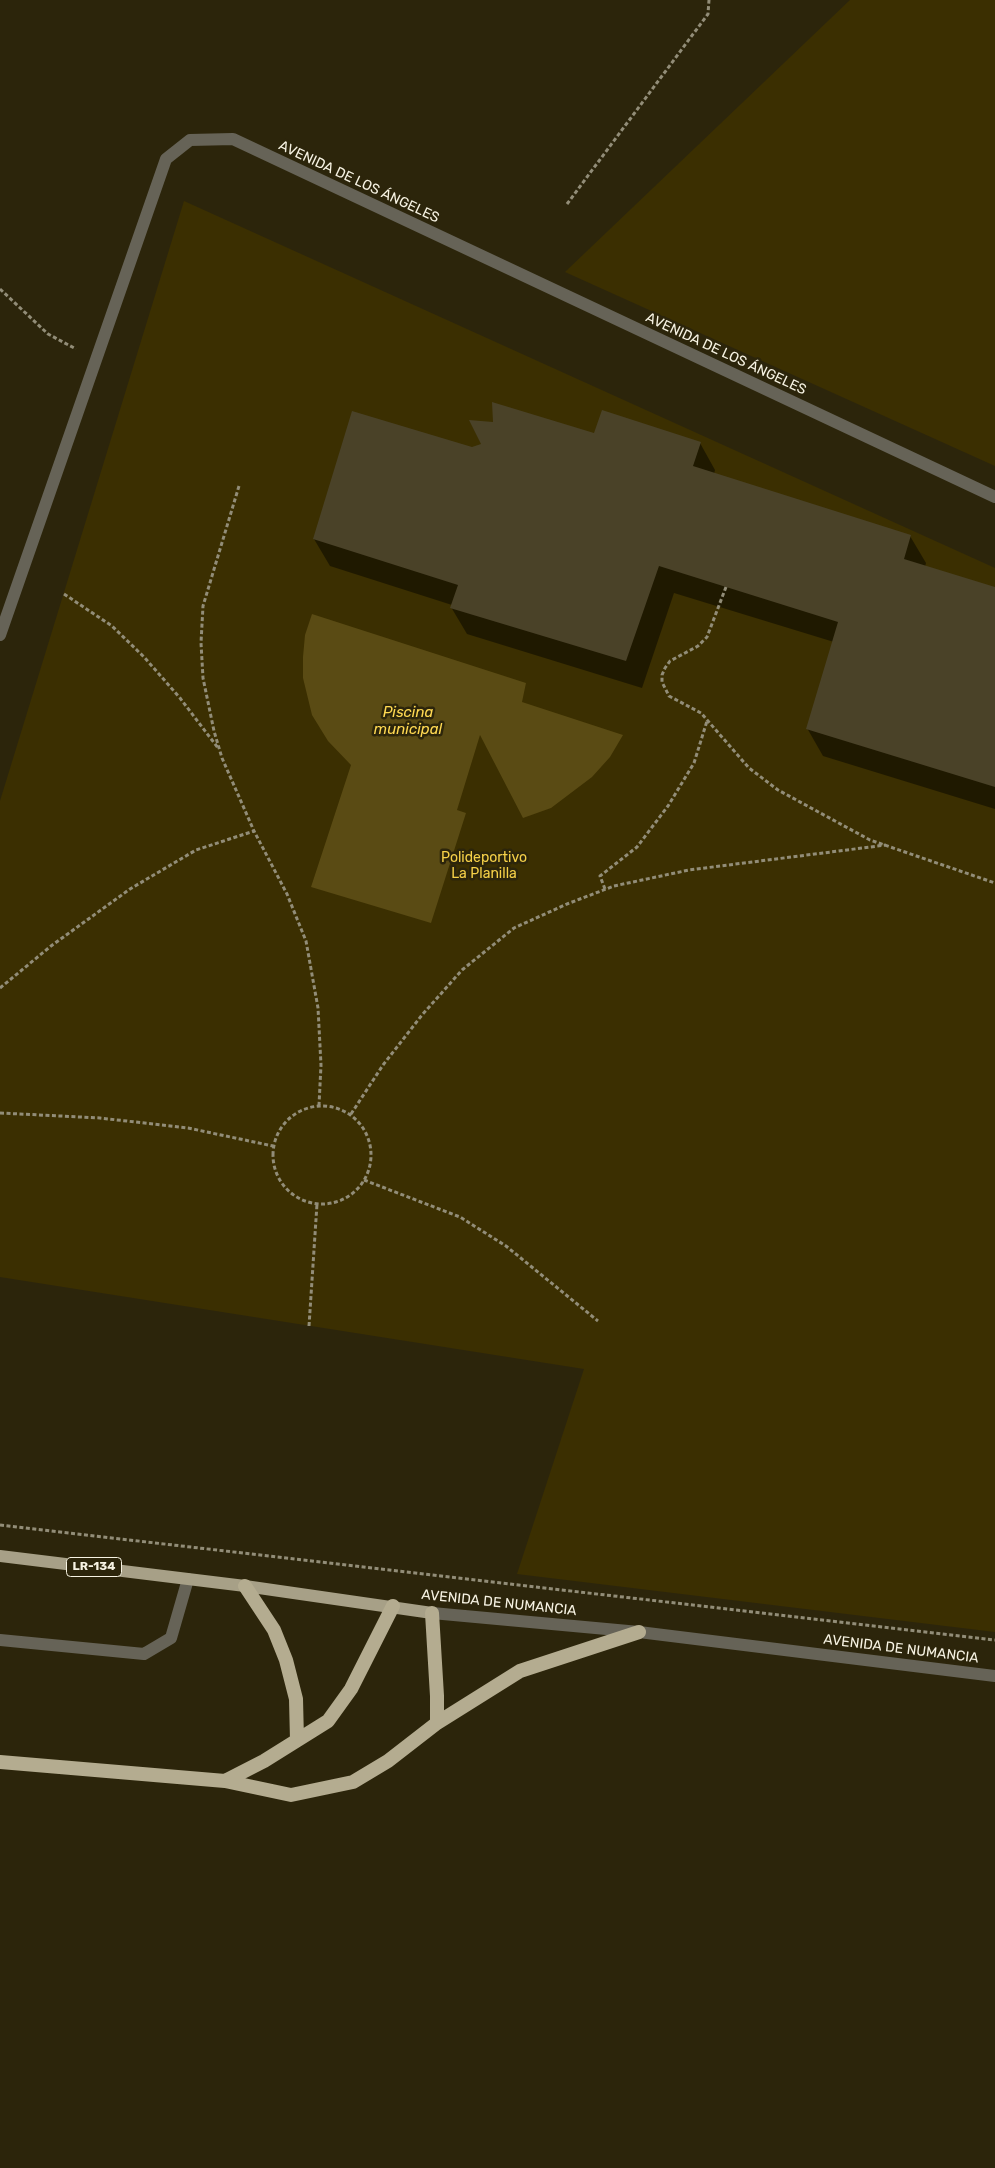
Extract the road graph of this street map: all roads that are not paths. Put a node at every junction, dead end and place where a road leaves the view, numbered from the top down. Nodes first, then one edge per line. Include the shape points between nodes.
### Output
1 (995, 497) edge
2 (0, 635) edge
3 (0, 1556) edge
4 (188, 1579) junction
5 (245, 1586) junction
6 (393, 1606) junction
7 (432, 1612) junction
8 (639, 1632) junction
9 (0, 1640) edge
10 (995, 1676) edge
11 (437, 1723) junction
12 (297, 1740) junction
13 (0, 1762) edge
14 (225, 1781) junction

1 - 2 street, AVENIDA DE LOS ÁNGELES via 232,139 190,140 166,159
3 - 4 main road, AVENIDA DE NUMANCIA / LR-134
4 - 5 main road, AVENIDA DE NUMANCIA / LR-134
4 - 9 street via 171,1638 144,1654
5 - 6 main road, AVENIDA DE NUMANCIA / LR-134
5 - 12 highway via 274,1630 286,1660 296,1699
6 - 7 main road, AVENIDA DE NUMANCIA / LR-134
6 - 12 highway via 351,1689 328,1721
7 - 8 street, AVENIDA DE NUMANCIA
7 - 11 highway
8 - 10 street, AVENIDA DE NUMANCIA
8 - 11 highway via 520,1671
11 - 14 highway via 388,1761 353,1782 291,1795
12 - 14 highway
13 - 14 highway

